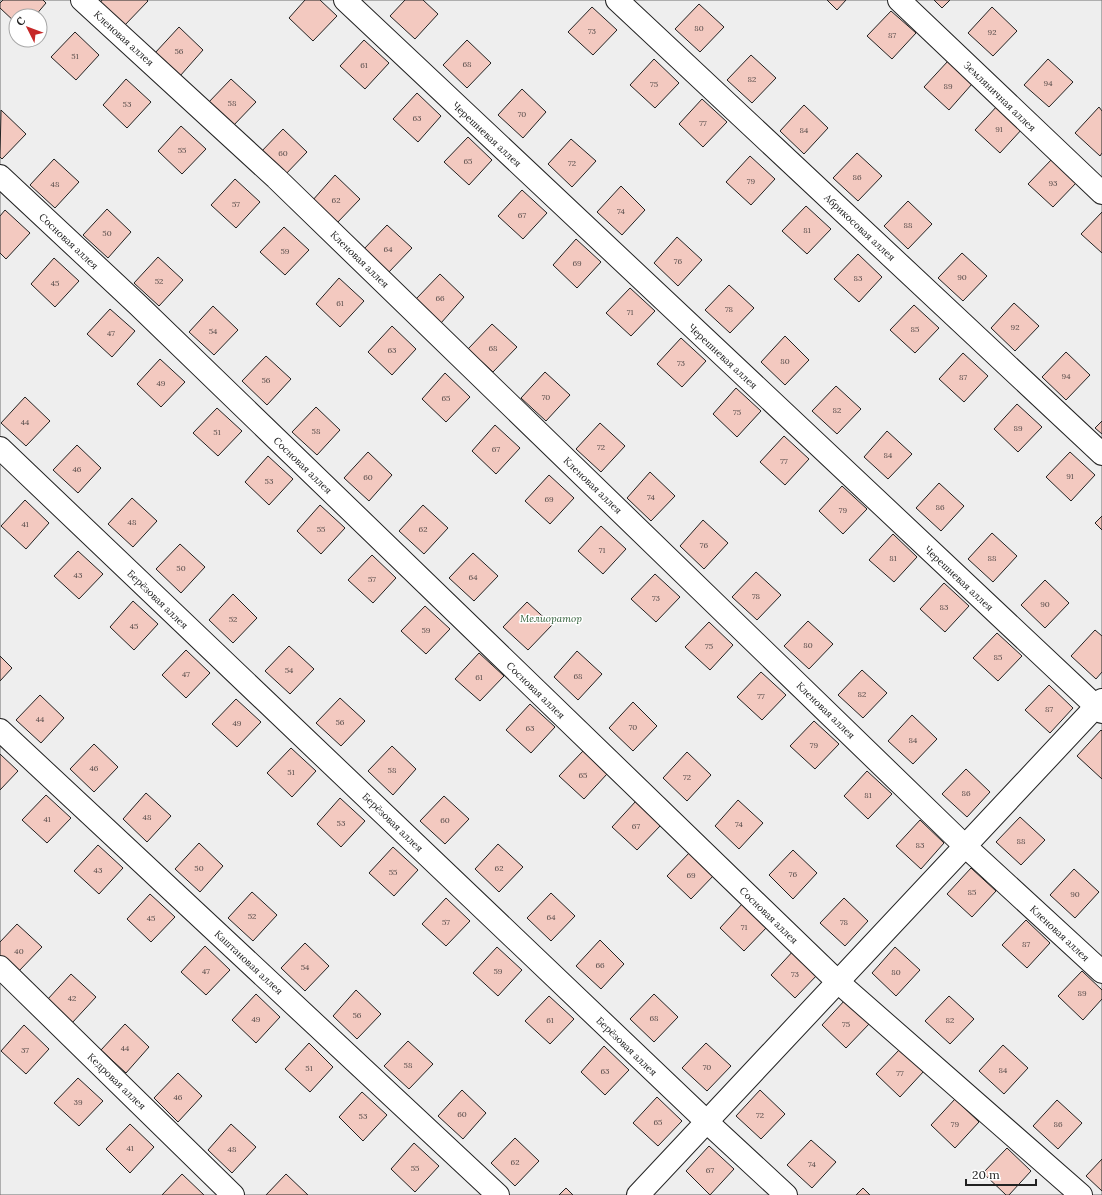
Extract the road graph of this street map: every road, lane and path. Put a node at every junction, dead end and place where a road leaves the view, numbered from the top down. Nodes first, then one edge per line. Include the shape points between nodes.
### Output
1 (82, 0) edge
2 (344, 0) edge
3 (617, 0) edge
4 (899, 0) edge
5 (0, 176) edge
6 (1102, 193) edge
7 (0, 448) edge
8 (1102, 454) edge
9 (1100, 706) edge
10 (0, 730) edge
11 (965, 846) junction
12 (0, 967) edge
13 (1102, 972) edge
14 (838, 982) junction
15 (707, 1122) junction
16 (233, 1195) edge
17 (498, 1195) edge
18 (638, 1195) edge
19 (786, 1195) edge
20 (1081, 1195) edge

1 - 11 street, Кленовая аллея via 276,178
2 - 9 street, Черешневая аллея
3 - 8 street, Абрикосовая аллея
4 - 6 street, Земляничная аллея
5 - 14 street, Сосновая аллея via 138,305
7 - 15 street, Берёзовая аллея
9 - 11 street
10 - 17 street, Каштановая аллея
11 - 13 street, Кленовая аллея
11 - 14 street
12 - 16 street, Кедровая аллея
14 - 15 street
14 - 20 street, Сосновая аллея
15 - 18 street
15 - 19 street, Берёзовая аллея

